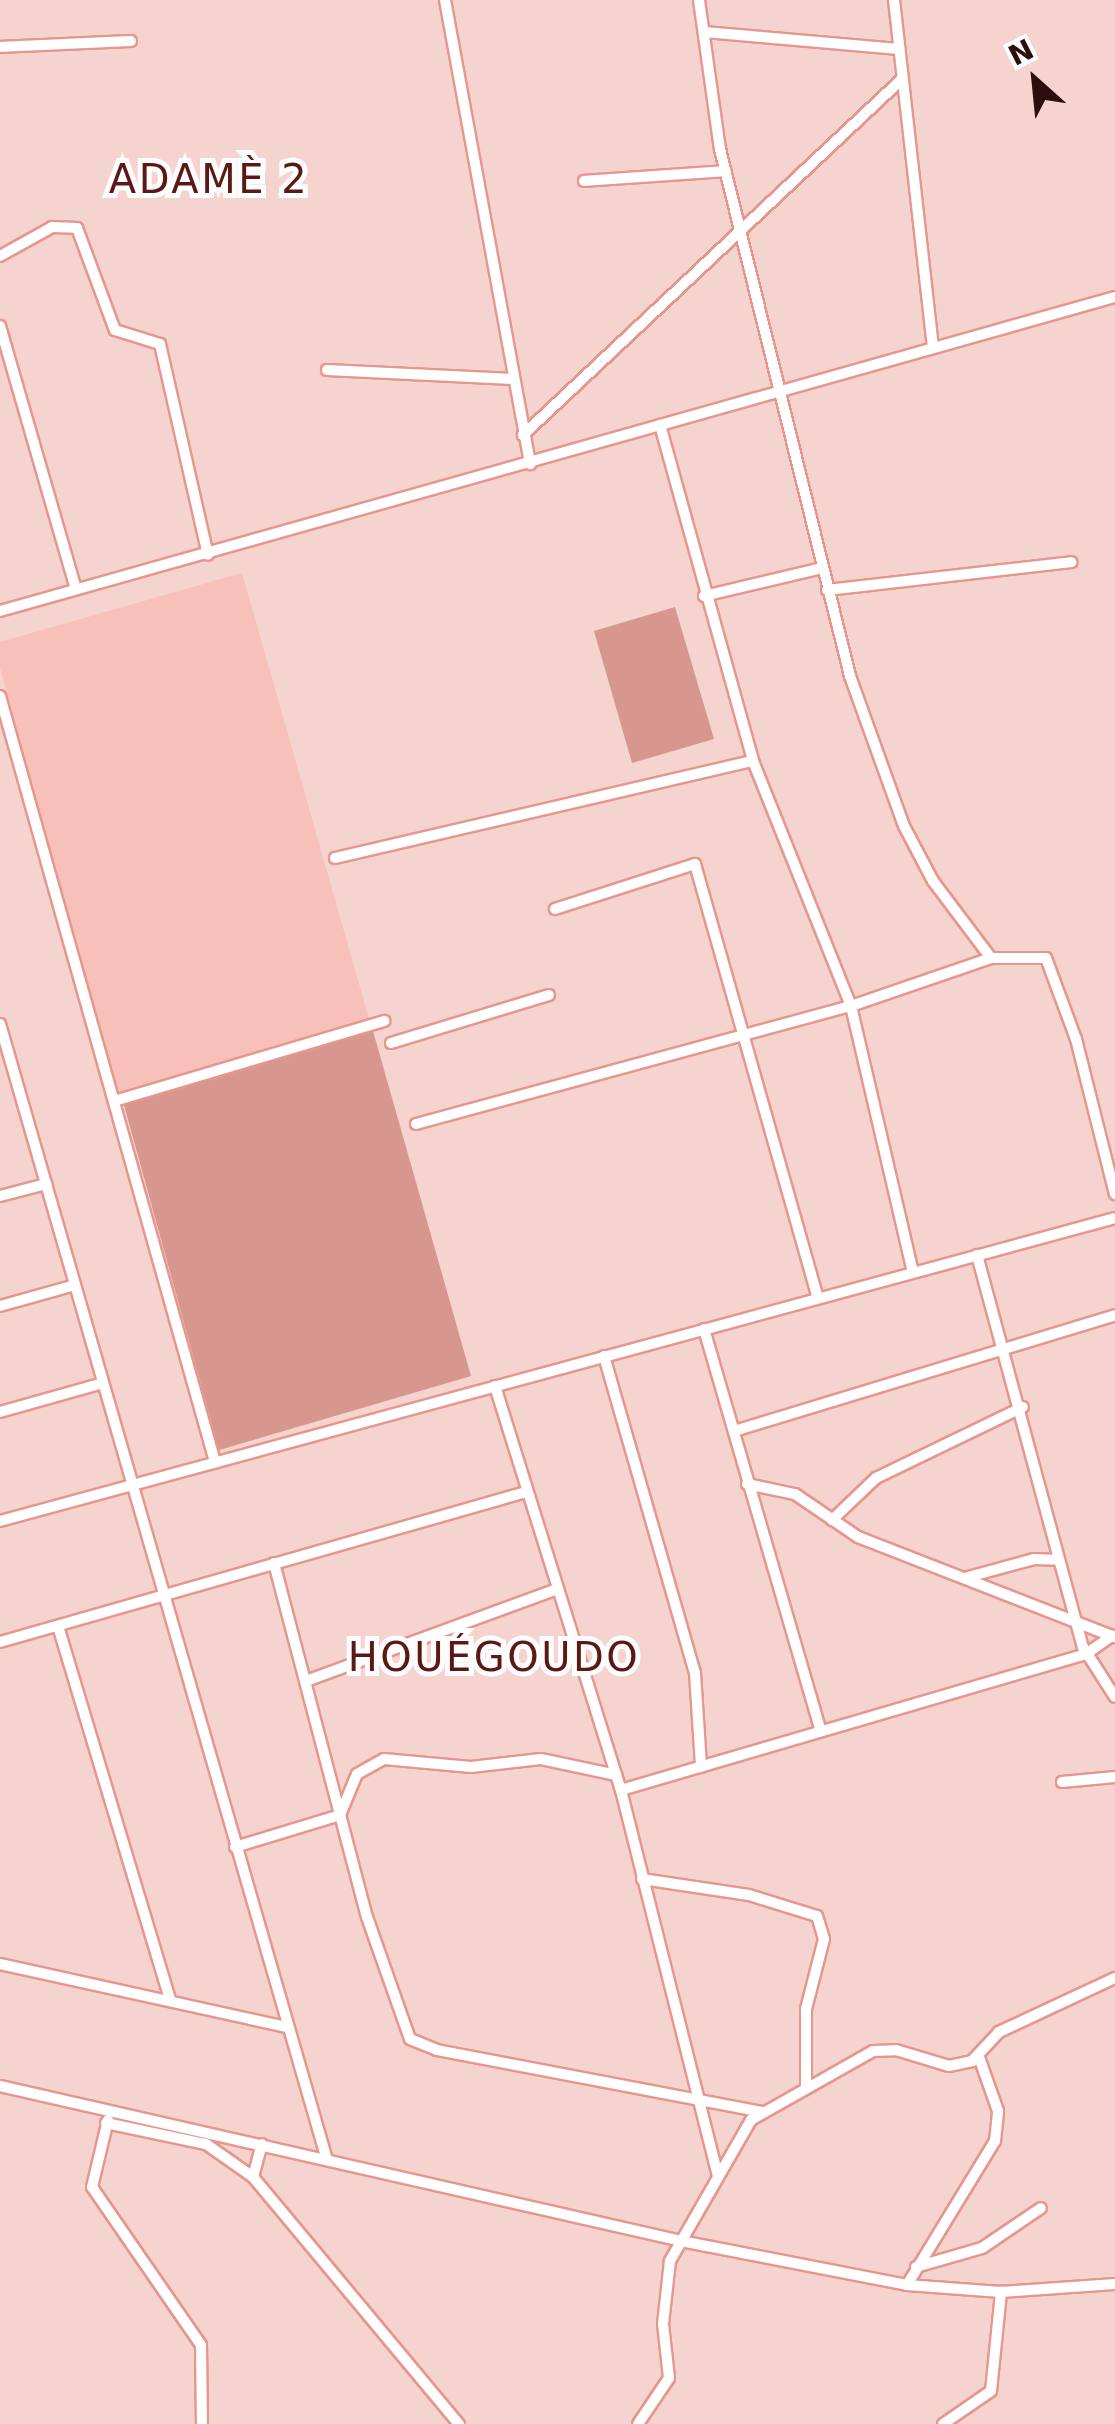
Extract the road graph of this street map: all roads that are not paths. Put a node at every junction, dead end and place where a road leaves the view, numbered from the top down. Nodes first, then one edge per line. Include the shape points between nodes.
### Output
1 (445, 0) edge
2 (699, 0) edge
3 (894, 0) edge
4 (704, 32) junction
5 (131, 41) dead end
6 (0, 47) edge
7 (899, 48) junction
8 (903, 78) junction
9 (726, 171) junction
10 (584, 181) dead end
11 (741, 231) junction
12 (0, 256) edge
13 (1115, 296) edge
14 (0, 326) edge
15 (933, 348) junction
16 (327, 370) dead end
17 (513, 378) junction
18 (781, 390) junction
19 (660, 424) junction
20 (523, 435) junction
21 (530, 464) junction
22 (208, 555) junction
23 (1071, 562) dead end
24 (822, 568) junction
25 (76, 590) junction
26 (827, 590) junction
27 (704, 596) junction
28 (0, 611) edge
29 (0, 696) edge
30 (753, 761) junction
31 (336, 858) dead end
32 (555, 909) dead end
33 (991, 958) junction
34 (549, 995) dead end
35 (851, 1006) junction
36 (384, 1021) dead end
37 (0, 1024) edge
38 (744, 1034) junction
39 (391, 1043) dead end
40 (5, 1062) edge
41 (114, 1101) junction
42 (416, 1124) dead end
43 (46, 1184) junction
44 (1115, 1194) edge
45 (0, 1196) edge
46 (1115, 1218) edge
47 (977, 1255) junction
48 (913, 1272) junction
49 (74, 1285) junction
50 (818, 1298) junction
51 (0, 1306) edge
52 (1115, 1315) edge
53 (704, 1329) junction
54 (1006, 1348) junction
55 (604, 1356) junction
56 (103, 1384) junction
57 (495, 1386) junction
58 (1023, 1408) junction
59 (0, 1412) edge
60 (734, 1430) junction
61 (215, 1462) junction
62 (747, 1484) junction
63 (132, 1485) junction
64 (526, 1492) junction
65 (0, 1520) edge
66 (832, 1520) junction
67 (1059, 1560) junction
68 (274, 1563) junction
69 (965, 1577) junction
70 (554, 1590) junction
71 (163, 1595) junction
72 (58, 1626) junction
73 (1081, 1626) junction
74 (1113, 1636) edge
75 (0, 1642) edge
76 (1086, 1654) junction
77 (306, 1681) junction
78 (1115, 1697) edge
79 (820, 1727) junction
80 (700, 1767) junction
81 (616, 1775) junction
82 (1115, 1777) edge
83 (1062, 1782) dead end
84 (621, 1790) junction
85 (340, 1815) junction
86 (236, 1846) junction
87 (642, 1879) junction
88 (0, 1964) edge
89 (1115, 1978) edge
90 (170, 2000) junction
91 (288, 2027) junction
92 (979, 2057) junction
93 (0, 2086) edge
94 (806, 2088) junction
95 (697, 2098) junction
96 (110, 2109) junction
97 (762, 2112) junction
98 (106, 2123) junction
99 (262, 2144) junction
100 (327, 2160) junction
101 (718, 2174) junction
102 (253, 2177) junction
103 (1041, 2208) dead end
104 (686, 2242) junction
105 (916, 2267) junction
106 (907, 2284) junction
107 (1115, 2284) edge
108 (1001, 2292) junction
109 (202, 2424) edge
110 (459, 2424) edge
111 (638, 2424) edge
112 (942, 2424) edge

1 - 17 street
2 - 4 street
3 - 7 street
4 - 7 street
4 - 9 street
5 - 6 street
7 - 8 street
8 - 11 street
8 - 15 street
9 - 10 street
9 - 11 street
11 - 18 street
11 - 20 street
12 - 22 street via 52,228 77,228 115,330 160,344
13 - 15 street
14 - 25 street
15 - 18 street
16 - 17 street
17 - 20 street
18 - 19 street
18 - 24 street
19 - 21 street
19 - 27 street
20 - 21 street
21 - 22 street
22 - 25 street
23 - 26 street
24 - 26 street
24 - 27 street
25 - 28 street
26 - 33 street via 876,759 904,826 932,881
27 - 30 street
29 - 41 street
30 - 31 street
30 - 35 street
32 - 38 street via 695,864
33 - 35 street
33 - 44 street via 1034,955 1048,962
34 - 39 street
35 - 38 street
35 - 48 street
36 - 41 street
37 - 40 street
38 - 42 street
38 - 50 street
40 - 43 street
41 - 61 street
43 - 45 street
43 - 49 street
46 - 47 street
47 - 48 street
47 - 54 street
48 - 50 street
49 - 51 street
49 - 56 street
50 - 53 street
52 - 54 street
53 - 55 street
53 - 60 street
54 - 58 street
54 - 60 street
55 - 57 street
55 - 80 street via 695,1674
56 - 59 street
56 - 63 street
57 - 61 street
57 - 64 street
58 - 66 street via 876,1478
58 - 67 street
60 - 62 street
61 - 63 street
62 - 66 street via 795,1494
62 - 79 street
63 - 65 street
63 - 71 street
64 - 68 street
64 - 70 street
66 - 69 street via 858,1537
67 - 69 street via 1034,1559
67 - 73 street
68 - 71 street
68 - 77 street
69 - 73 street
70 - 77 street
70 - 81 street
71 - 72 street
71 - 86 street
72 - 75 street
72 - 90 street
73 - 74 street
73 - 76 street
74 - 76 street
76 - 78 street
76 - 79 street
77 - 85 street
79 - 80 street
80 - 84 street
81 - 84 street
81 - 85 street via 542,1759 471,1768 384,1759 357,1774
82 - 83 street
84 - 87 street
85 - 86 street
85 - 95 street via 397,2014 418,2045
86 - 91 street
87 - 94 street via 749,1895 817,1916 824,1939 806,2010
87 - 95 street
88 - 90 street
89 - 92 street via 999,2032
90 - 91 street
91 - 100 street
92 - 94 street via 949,2066 873,2050
92 - 105 street via 998,2111 994,2142
93 - 96 street
94 - 97 street
95 - 97 street
95 - 101 street
96 - 98 street
96 - 99 street
97 - 101 street via 738,2134
98 - 102 street via 206,2144
98 - 109 street via 92,2187 201,2345
99 - 100 street
99 - 102 street
100 - 104 street
101 - 104 street
102 - 110 street
103 - 105 street via 982,2248
104 - 106 street
104 - 111 street via 673,2254 666,2288 668,2378
105 - 106 street
106 - 108 street
107 - 108 street
108 - 112 street via 994,2384 986,2397

